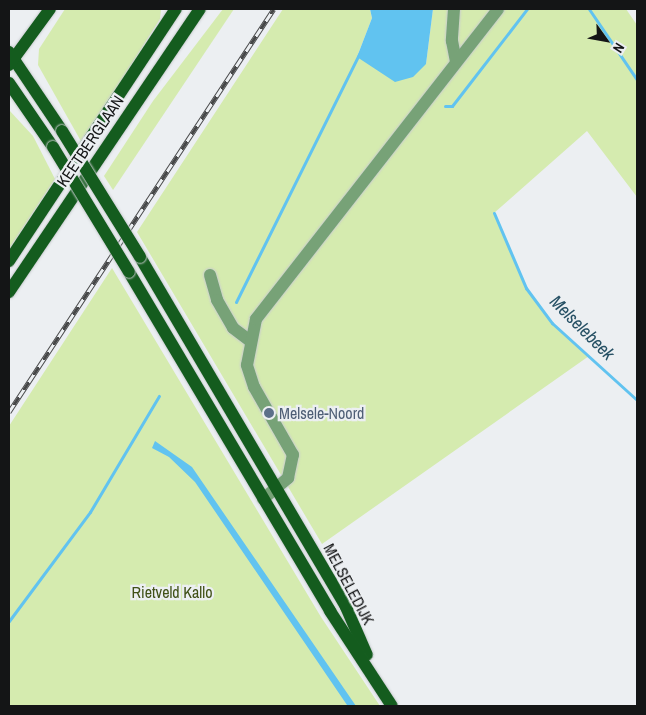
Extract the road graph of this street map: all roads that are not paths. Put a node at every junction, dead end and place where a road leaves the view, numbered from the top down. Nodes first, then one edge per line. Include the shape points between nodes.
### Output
1 (50, 9) edge
2 (176, 9) edge
3 (200, 9) edge
4 (454, 9) edge
5 (498, 9) edge
6 (10, 59) edge
7 (456, 62) junction
8 (10, 86) edge
9 (9, 261) edge
10 (210, 275) dead end
11 (9, 292) edge
12 (250, 341) junction
13 (278, 490) junction
14 (263, 499) junction
15 (389, 701) edge

1 - 6 main road
2 - 9 main road, KEETBERGLAAN
3 - 11 main road, KEETBERGLAAN
4 - 7 street via 452,42
5 - 7 street
6 - 13 main road, MELSELEDIJK, bridge via 62,131
7 - 12 street via 272,295 256,318
8 - 14 main road, MELSELEDIJK, bridge via 53,147
10 - 12 street via 217,300 233,328
12 - 13 street via 247,365 254,387 293,455 292,468
13 - 14 street
13 - 15 main road, MELSELEDIJK via 346,608
14 - 15 main road, MELSELEDIJK

